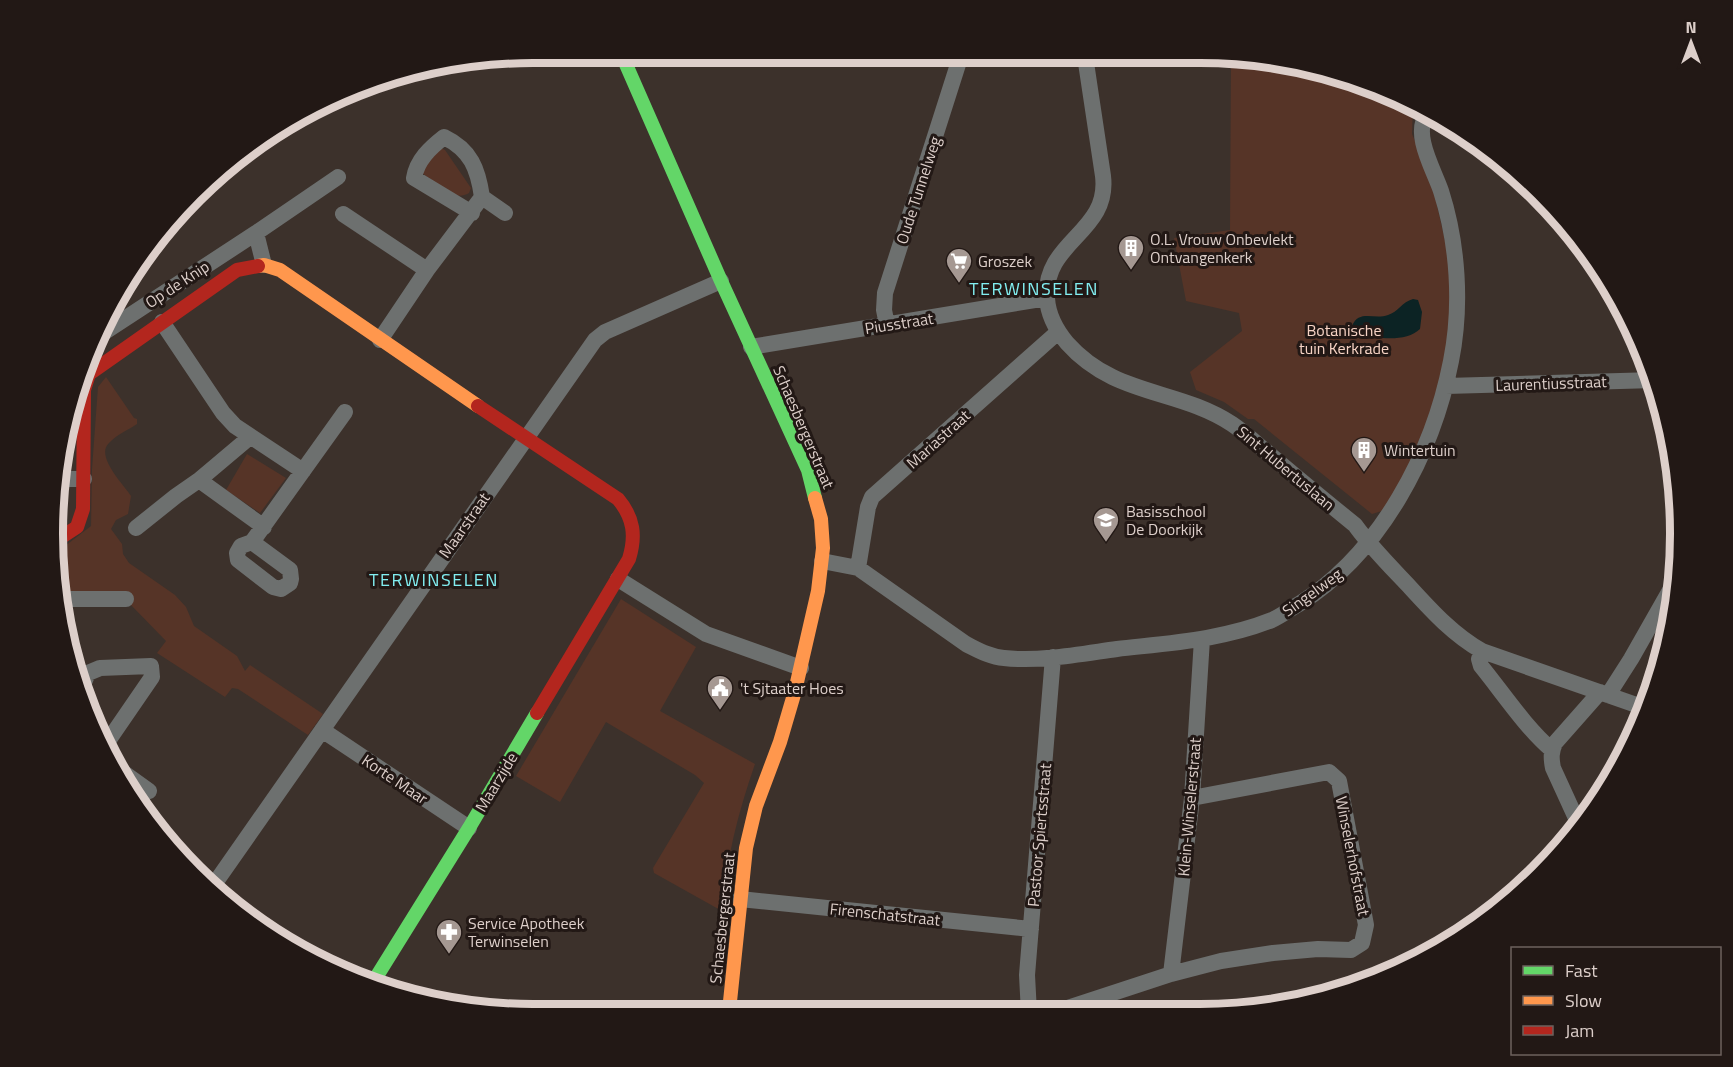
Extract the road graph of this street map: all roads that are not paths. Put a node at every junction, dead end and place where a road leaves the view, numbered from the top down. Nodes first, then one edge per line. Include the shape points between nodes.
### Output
1 (625, 63) edge
2 (958, 63) edge
3 (1086, 63) edge
4 (1424, 121) edge
5 (338, 177) dead end
6 (482, 197) junction
7 (472, 213) junction
8 (505, 213) dead end
9 (343, 214) dead end
10 (256, 233) junction
11 (264, 265) junction
12 (427, 270) junction
13 (721, 281) junction
14 (1047, 298) junction
15 (162, 322) junction
16 (886, 326) junction
17 (111, 328) edge
18 (1058, 332) junction
19 (380, 340) junction
20 (751, 347) junction
21 (95, 365) edge
22 (1644, 380) edge
23 (1446, 386) junction
24 (84, 395) edge
25 (345, 412) dead end
26 (526, 436) junction
27 (250, 437) junction
28 (303, 471) junction
29 (66, 479) edge
30 (84, 479) junction
31 (199, 480) junction
32 (264, 527) junction
33 (136, 528) dead end
34 (63, 536) edge
35 (252, 542) dead end
36 (1368, 543) junction
37 (822, 561) junction
38 (858, 568) junction
39 (618, 579) junction
40 (1665, 598) edge
41 (126, 599) dead end
42 (68, 600) edge
43 (1202, 639) junction
44 (1482, 651) junction
45 (1053, 657) junction
46 (801, 668) junction
47 (86, 678) edge
48 (1604, 694) junction
49 (1637, 705) edge
50 (321, 730) junction
51 (110, 738) edge
52 (1552, 750) junction
53 (132, 779) edge
54 (149, 791) dead end
55 (1192, 798) junction
56 (1575, 817) edge
57 (469, 828) junction
58 (217, 881) edge
59 (740, 899) junction
60 (1031, 929) junction
61 (1171, 974) junction
62 (376, 977) edge
63 (730, 1004) edge
64 (1029, 1004) edge
65 (1079, 1004) edge

1 - 13 street, Schaesbergerstraat
2 - 16 street, Oude Tunnelweg via 885,293
3 - 14 street via 1104,195 1092,221 1053,263
4 - 23 street, Singelweg via 1420,132 1442,193 1455,268 1455,342
5 - 10 street, Op de Knip
6 - 7 street
6 - 7 street via 478,173 460,145 444,137 415,169 414,178
6 - 8 street
7 - 12 street
9 - 12 street
10 - 11 street
10 - 17 street, Op de Knip
11 - 15 street, Op de Knip via 237,270
11 - 19 street via 280,270
12 - 19 street
13 - 20 street, Schaesbergerstraat
13 - 26 street, Maarstraat via 594,340
14 - 16 street, Piusstraat
14 - 18 street
15 - 21 street, Op de Knip
15 - 27 street, Op de Knip via 224,413
16 - 20 street, Piusstraat
18 - 36 street, Sint Hubertuslaan via 1098,371 1133,387 1209,411 1234,425 1354,525
18 - 38 street, Mariastraat via 872,498
19 - 26 street
20 - 37 street, Schaesbergerstraat via 812,481 821,519
22 - 23 street, Laurentiusstraat
23 - 36 street, Singelweg via 1415,467
24 - 30 street, Op de Knip
25 - 28 street
26 - 39 street, Maarzijde via 618,499 630,514 634,547
26 - 50 street, Maarstraat
27 - 28 street, Op de Knip
27 - 31 street
28 - 32 street
29 - 30 street
30 - 34 street, Op de Knip via 83,509 77,527
31 - 32 street
31 - 33 street
32 - 35 street
36 - 43 street, Singelweg via 1341,572 1274,619 1235,633
36 - 44 street, Sint Hubertuslaan via 1447,626
37 - 38 street, Singelweg
37 - 46 street, Schaesbergerstraat
38 - 45 street, Singelweg via 982,652 1003,658
39 - 46 street via 706,634
39 - 57 street, Maarzijde
40 - 48 street via 1631,659
41 - 42 street
43 - 45 street, Singelweg
43 - 55 street, Klein-Winselerstraat
44 - 48 street, Sint Hubertuslaan
44 - 52 street via 1481,666 1534,734
45 - 60 street, Pastoor Spiertsstraat
46 - 59 street, Schaesbergerstraat via 788,719 756,806
47 - 51 street via 100,668 151,666 152,677
48 - 49 street, Sint Hubertuslaan
48 - 52 street
50 - 57 street, Korte Maar
50 - 58 street, Maarstraat
52 - 56 street via 1553,768
53 - 54 street
55 - 61 street, Klein-Winselerstraat
55 - 61 street, Winselerhofstraat via 1329,772 1339,782 1366,925 1362,944 1351,951 1273,953
57 - 62 street, Maarzijde
59 - 60 street, Firenschatstraat
59 - 63 street, Schaesbergerstraat
60 - 64 street, Pastoor Spiertsstraat
61 - 65 street, Winselerhofstraat

